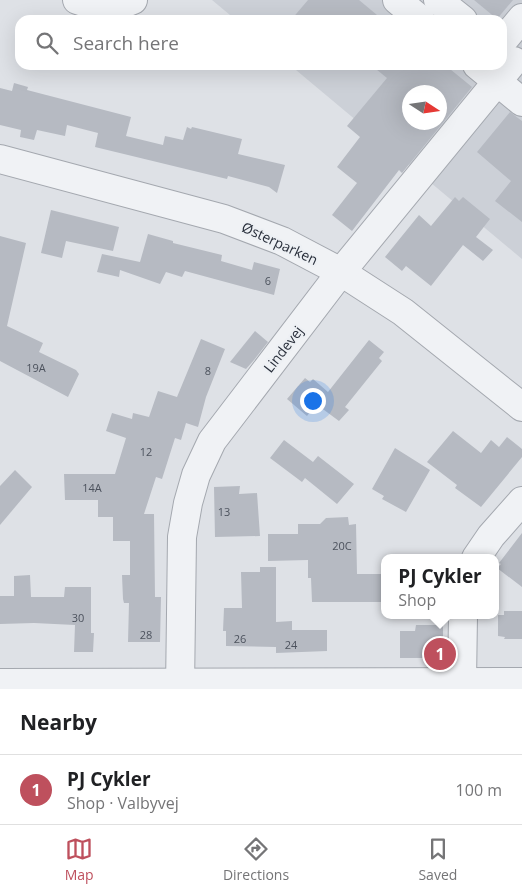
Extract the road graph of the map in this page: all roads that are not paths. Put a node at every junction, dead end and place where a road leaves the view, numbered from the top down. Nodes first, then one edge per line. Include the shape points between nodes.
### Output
1 (77, 0) edge
2 (133, 0) edge
3 (397, 0) edge
4 (438, 0) edge
5 (415, 15) edge
6 (456, 15) edge
7 (522, 18) edge
8 (510, 56) edge
9 (484, 70) edge
10 (522, 102) edge
11 (0, 159) edge
12 (341, 272) junction
13 (522, 407) edge
14 (522, 502) edge
15 (479, 554) edge
16 (463, 619) edge
17 (462, 682) junction
18 (522, 682) edge
19 (0, 683) edge
20 (180, 686) edge

1 - 2 street via 108,10
3 - 5 street
4 - 6 street
7 - 8 street, Lindevej
9 - 10 street
9 - 12 street, Lindevej
11 - 12 street, Østerparken via 224,218 282,241
12 - 13 street, Østerparken via 403,312
12 - 20 street, Lindevej via 212,440 196,475 182,537
14 - 15 street
16 - 17 street
17 - 18 street
17 - 20 street
19 - 20 street

